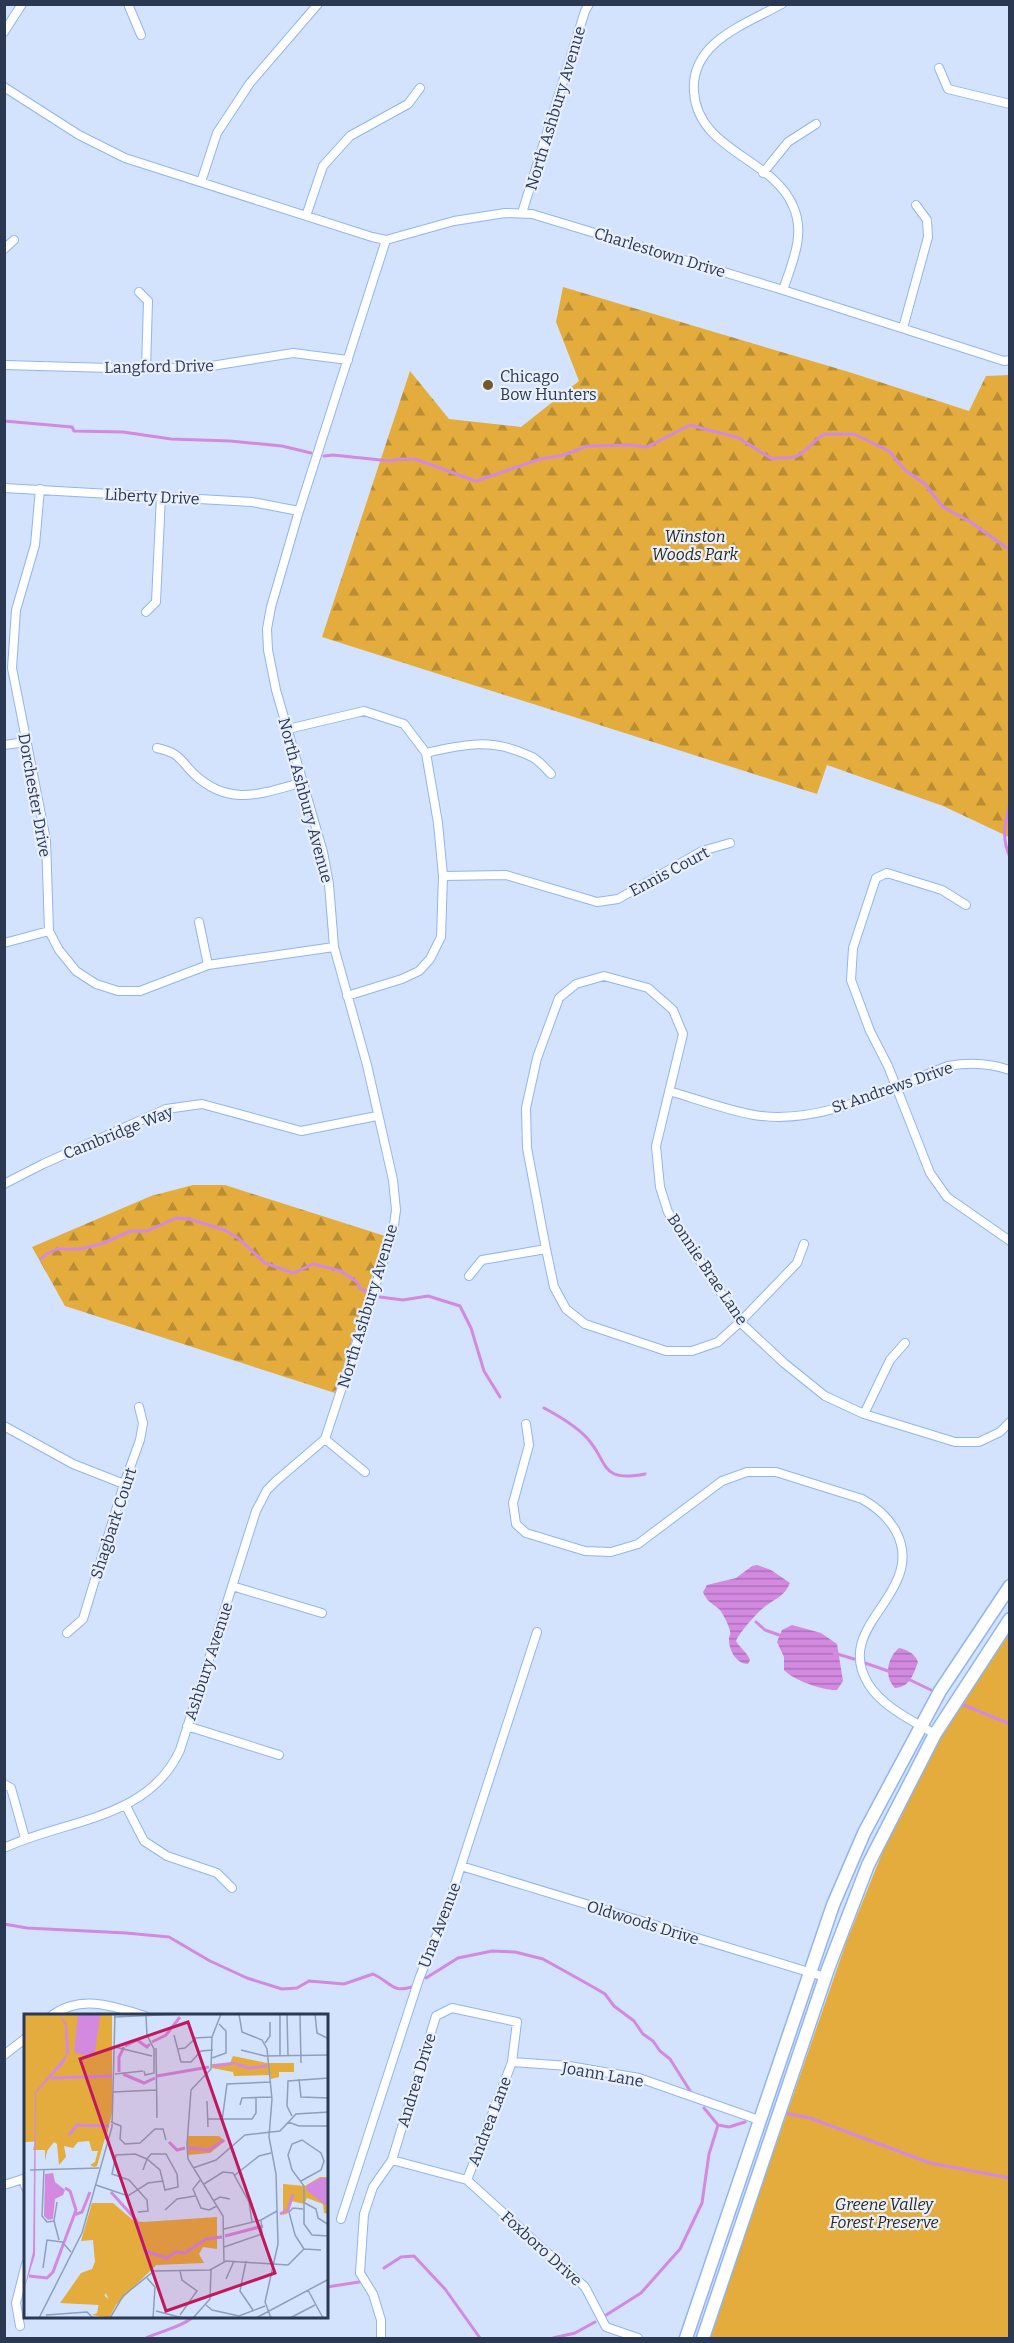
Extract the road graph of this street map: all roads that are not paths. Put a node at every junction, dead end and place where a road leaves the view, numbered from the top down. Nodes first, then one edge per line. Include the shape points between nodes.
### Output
1 (22, 4) edge
2 (128, 4) edge
3 (318, 4) edge
4 (589, 4) edge
5 (782, 4) edge
6 (4, 32) edge
7 (141, 35) dead end
8 (939, 68) dead end
9 (4, 87) edge
10 (420, 88) dead end
11 (1010, 104) edge
12 (816, 124) dead end
13 (763, 173) junction
14 (201, 182) junction
15 (916, 204) dead end
16 (522, 213) junction
17 (306, 216) junction
18 (14, 240) dead end
19 (386, 240) junction
20 (4, 249) edge
21 (783, 290) junction
22 (139, 292) dead end
23 (903, 328) junction
24 (348, 360) junction
25 (1010, 360) edge
26 (4, 365) edge
27 (146, 369) junction
28 (4, 488) edge
29 (40, 489) junction
30 (162, 496) junction
31 (300, 511) junction
32 (146, 612) dead end
33 (288, 729) junction
34 (26, 742) junction
35 (4, 745) edge
36 (158, 748) dead end
37 (426, 753) junction
38 (551, 774) dead end
39 (304, 782) junction
40 (730, 843) dead end
41 (443, 876) junction
42 (966, 905) dead end
43 (199, 922) dead end
44 (48, 931) junction
45 (4, 943) edge
46 (334, 947) junction
47 (208, 965) junction
48 (346, 996) junction
49 (1010, 1070) edge
50 (896, 1087) junction
51 (669, 1091) junction
52 (377, 1116) junction
53 (4, 1184) edge
54 (1010, 1241) edge
55 (804, 1244) dead end
56 (546, 1249) junction
57 (469, 1276) dead end
58 (740, 1322) junction
59 (905, 1343) dead end
60 (139, 1407) dead end
61 (864, 1414) junction
62 (1010, 1422) edge
63 (526, 1424) dead end
64 (4, 1426) edge
65 (325, 1439) junction
66 (365, 1472) dead end
67 (124, 1484) junction
68 (232, 1586) junction
69 (1010, 1586) edge
70 (322, 1613) dead end
71 (1010, 1619) edge
72 (537, 1632) dead end
73 (67, 1633) dead end
74 (187, 1726) junction
75 (921, 1726) junction
76 (935, 1734) junction
77 (279, 1755) dead end
78 (4, 1784) edge
79 (126, 1806) junction
80 (25, 1838) junction
81 (4, 1848) edge
82 (461, 1866) junction
83 (232, 1888) dead end
84 (809, 1972) junction
85 (825, 1977) junction
86 (54, 2014) edge
87 (138, 2014) edge
88 (24, 2040) edge
89 (4, 2055) edge
90 (512, 2062) junction
91 (759, 2120) junction
92 (392, 2160) junction
93 (24, 2179) edge
94 (466, 2180) junction
95 (4, 2185) edge
96 (341, 2219) dead end
97 (24, 2272) edge
98 (20, 2326) dead end
99 (381, 2338) edge
100 (638, 2338) edge
101 (686, 2338) edge
102 (703, 2338) edge

1 - 6 street
2 - 7 street
3 - 14 street via 250,83 217,133
4 - 16 street, North Ashbury Avenue
5 - 13 street via 722,37 700,62 694,80 694,100 702,122
8 - 11 street via 948,89
9 - 14 street via 108,150
10 - 17 street via 408,104 350,136 323,166
12 - 13 street via 788,142
13 - 21 street via 788,197 798,220 797,250
14 - 17 street
15 - 23 street via 927,220 928,237
16 - 19 street, Charlestown Drive via 454,221
16 - 21 street, Charlestown Drive
17 - 19 street
18 - 20 street
19 - 24 street, North Ashbury Avenue
21 - 23 street, Charlestown Drive
22 - 27 street via 148,302
23 - 25 street, Charlestown Drive
24 - 27 street, Langford Drive via 293,353 205,367
24 - 31 street, North Ashbury Avenue
26 - 27 street, Langford Drive
28 - 29 street, Liberty Drive
29 - 30 street, Liberty Drive
29 - 34 street, Dorchester Drive via 36,545 16,610 12,668
30 - 31 street, Liberty Drive via 252,502
30 - 32 street via 156,602
31 - 33 street, North Ashbury Avenue via 267,629 276,690
33 - 37 street via 364,711 404,724
33 - 39 street, North Ashbury Avenue
34 - 35 street
34 - 44 street, Dorchester Drive via 46,840
36 - 39 street via 175,753 210,787 229,795 246,796
37 - 38 street via 462,744 494,744 532,756
37 - 41 street
39 - 46 street, North Ashbury Avenue via 326,868
40 - 41 street, Ennis Court via 702,851 618,899 597,902 506,875
41 - 48 street via 441,937 430,959 402,980
42 - 50 street via 942,890 887,873 876,878 853,948 851,980
43 - 47 street
44 - 45 street
44 - 47 street via 76,971 96,984 118,991 140,991
46 - 47 street
46 - 48 street, North Ashbury Avenue
48 - 52 street, North Ashbury Avenue via 354,1013
49 - 50 street, St Andrews Drive via 961,1064
50 - 51 street, St Andrews Drive via 837,1108 797,1116 754,1115
50 - 54 street via 930,1173 947,1197
51 - 56 street, Bonnie Brae Lane via 683,1034 673,1010 648,988 604,976 576,984 560,998 537,1058 526,1108 527,1148
51 - 58 street, Bonnie Brae Lane via 656,1146 660,1186 668,1212
52 - 53 street, Cambridge Way via 301,1131 202,1104 166,1109
52 - 65 street, North Ashbury Avenue via 393,1180 395,1222
55 - 58 street, Bonnie Brae Lane via 797,1263
56 - 57 street via 482,1260
56 - 58 street, Bonnie Brae Lane via 554,1287 566,1309 585,1324 666,1351 692,1351 718,1342
58 - 61 street, Bonnie Brae Lane via 825,1396
59 - 61 street via 890,1360
60 - 67 street, Shagbark Court via 142,1432
61 - 62 street, Bonnie Brae Lane via 955,1442 979,1442
63 - 75 street via 529,1445 513,1503 516,1524 526,1533 585,1551 611,1552 638,1544 722,1481 747,1472 776,1472 875,1506 891,1521 898,1535 901,1565 895,1583 865,1632 862,1669 876,1694
64 - 67 street via 74,1464
65 - 66 street
65 - 68 street, Ashbury Avenue via 267,1491 250,1526
67 - 73 street, Shagbark Court via 82,1618
68 - 70 street
68 - 74 street, Ashbury Avenue
69 - 75 main road
71 - 76 main road
72 - 82 street, Una Avenue
74 - 77 street
74 - 79 street, Ashbury Avenue via 180,1750 165,1776
75 - 76 street
75 - 84 main road via 864,1833
76 - 85 main road via 868,1865
78 - 80 street via 11,1788
79 - 80 street, Ashbury Avenue
79 - 83 street via 144,1841 167,1856 217,1873
80 - 81 street, Ashbury Avenue
82 - 84 street, Oldwoods Drive
82 - 96 street, Una Avenue via 419,1979
84 - 85 street, Oldwoods Drive
84 - 91 main road
85 - 102 main road
86 - 87 street via 90,2003
88 - 89 street
90 - 91 street, Joann Lane via 568,2066 639,2078
90 - 92 street, Andrea Drive via 517,2022 452,2008 436,2016
90 - 94 street, Andrea Lane
91 - 101 main road
92 - 94 street
92 - 99 street via 373,2187 364,2214 361,2246 360,2273 373,2294 381,2320
93 - 95 street
94 - 100 street, Foxboro Drive via 585,2287 606,2327
97 - 98 street via 16,2303

